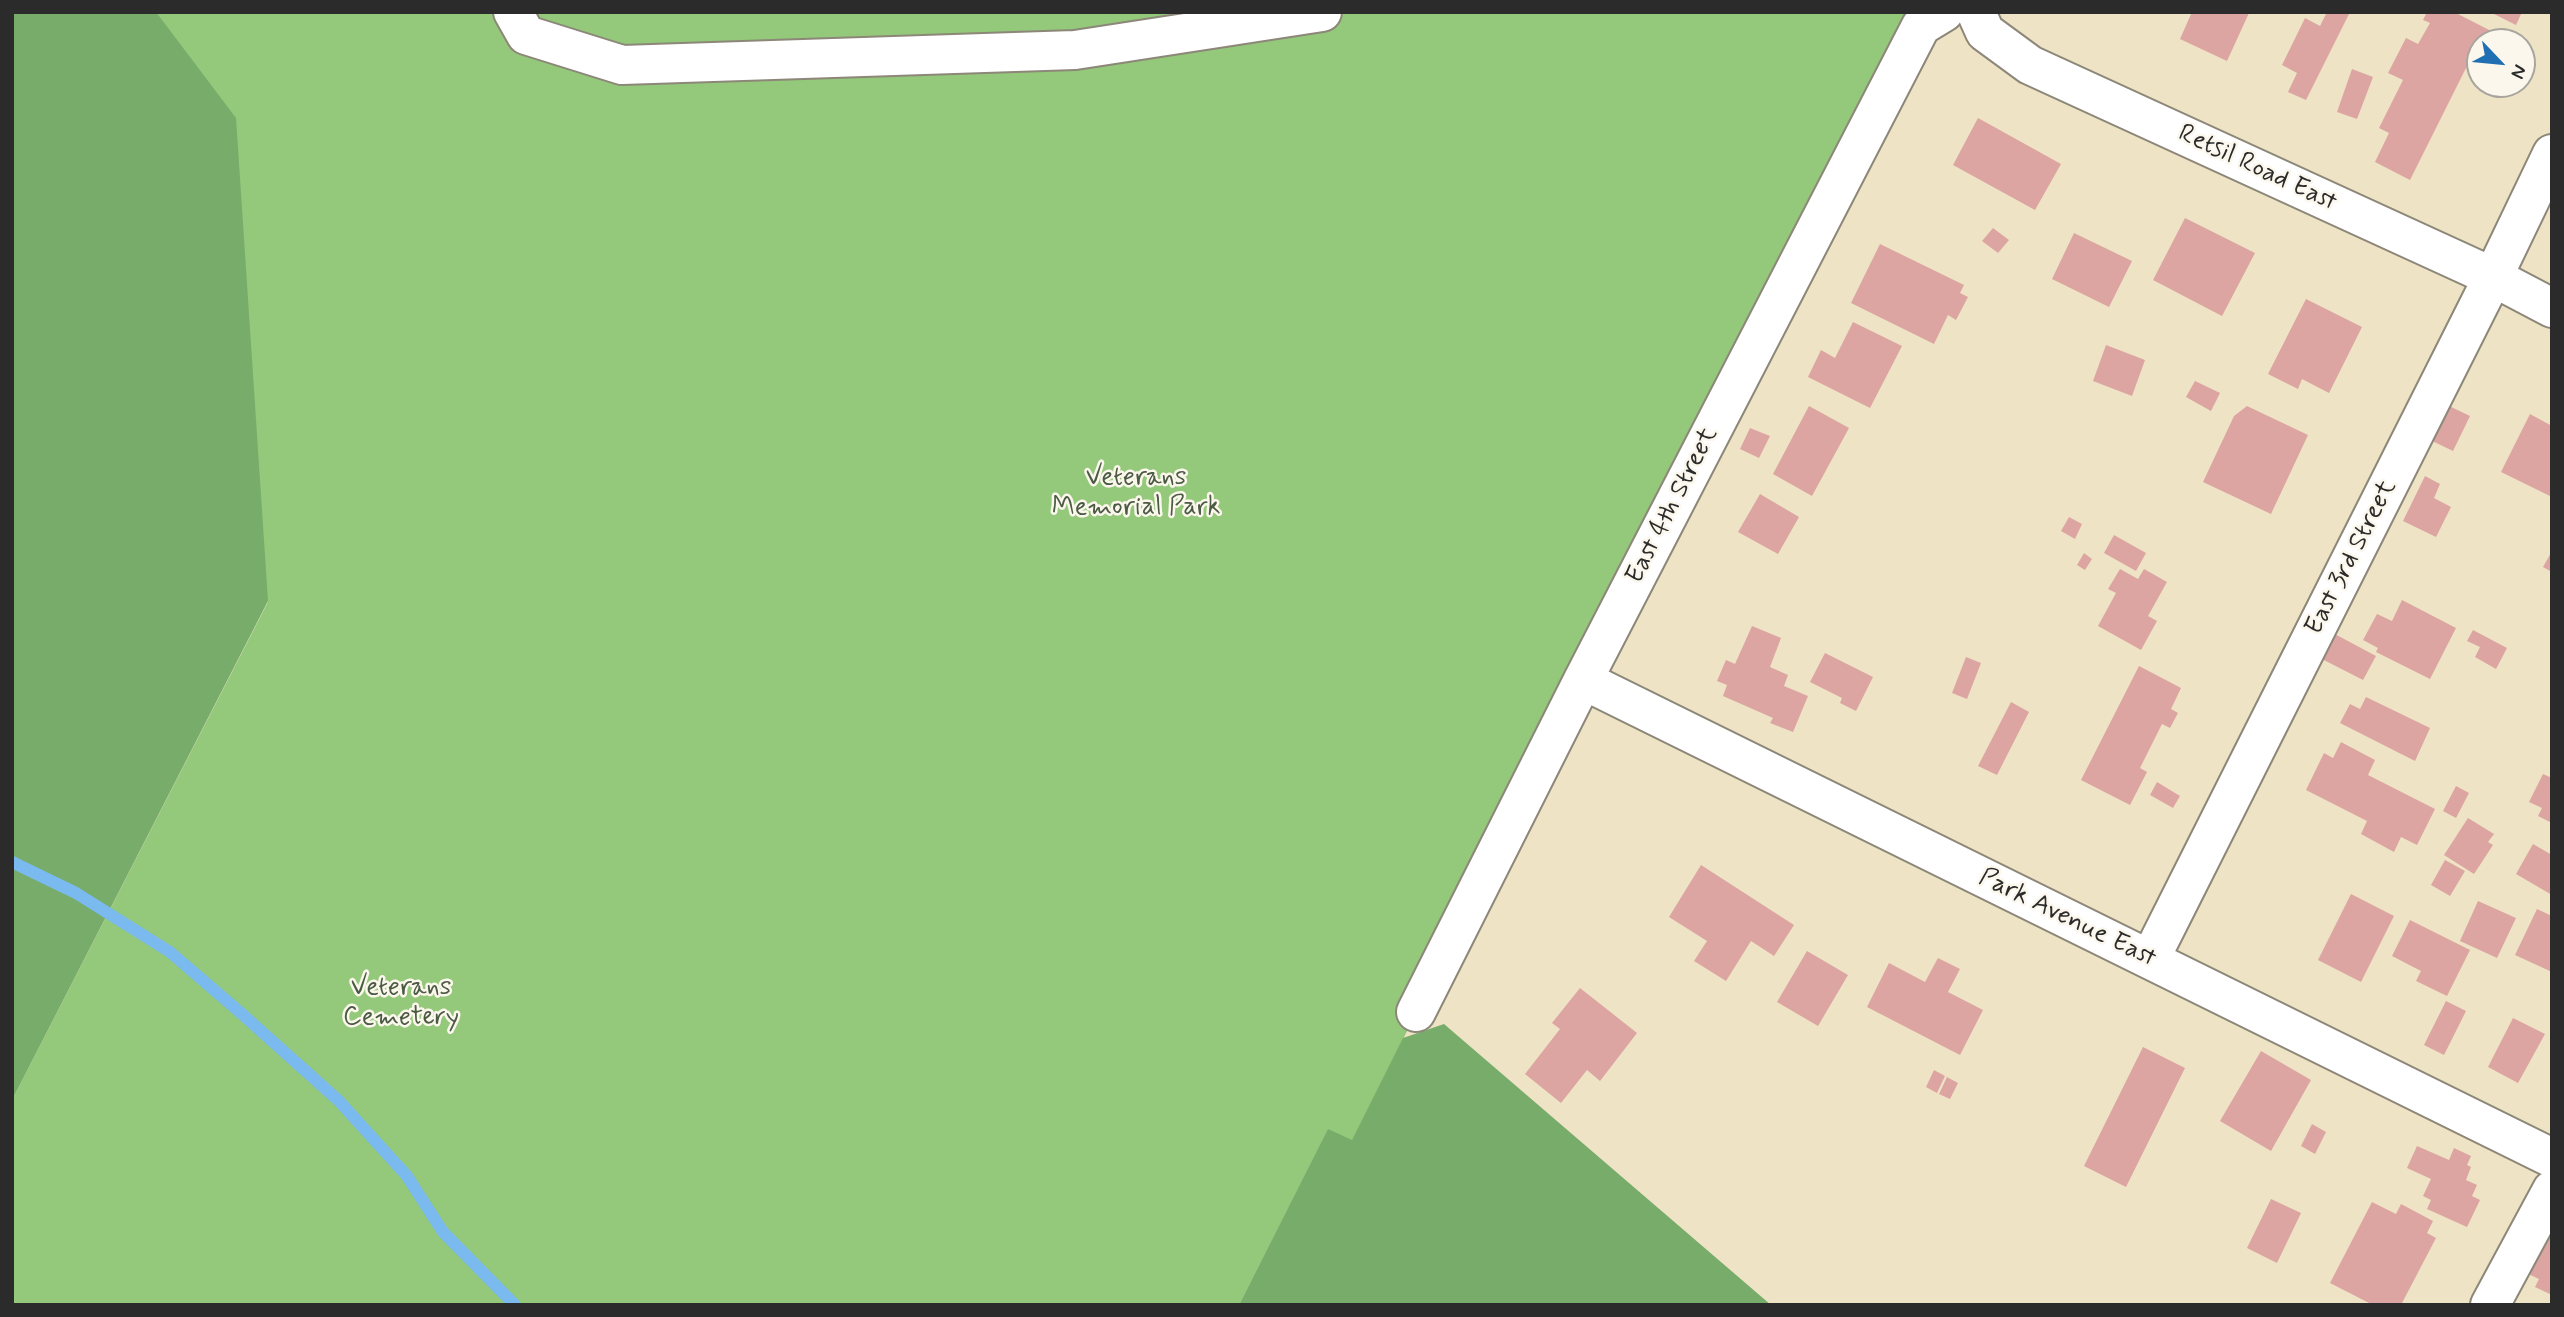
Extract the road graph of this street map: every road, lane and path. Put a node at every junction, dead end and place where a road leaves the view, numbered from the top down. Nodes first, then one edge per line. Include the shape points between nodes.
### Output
1 (513, 12) edge
2 (1322, 12) edge
3 (1944, 12) edge
4 (1976, 12) edge
5 (2552, 154) edge
6 (2493, 277) junction
7 (2552, 308) edge
8 (1583, 680) junction
9 (2150, 959) junction
10 (1416, 1012) dead end
11 (2552, 1158) edge
12 (2552, 1190) edge
13 (2490, 1305) edge

1 - 2 street via 526,35 622,65 1075,50
3 - 8 street, East 4th Street via 1921,26
4 - 6 street, Retsil Road East via 1985,32 2031,65
5 - 6 street, East 3rd Street
6 - 7 street, Retsil Road East
6 - 9 street, East 3rd Street
8 - 9 street, Park Avenue East
8 - 10 street, East 4th Street
9 - 11 street, Park Avenue East
12 - 13 street

